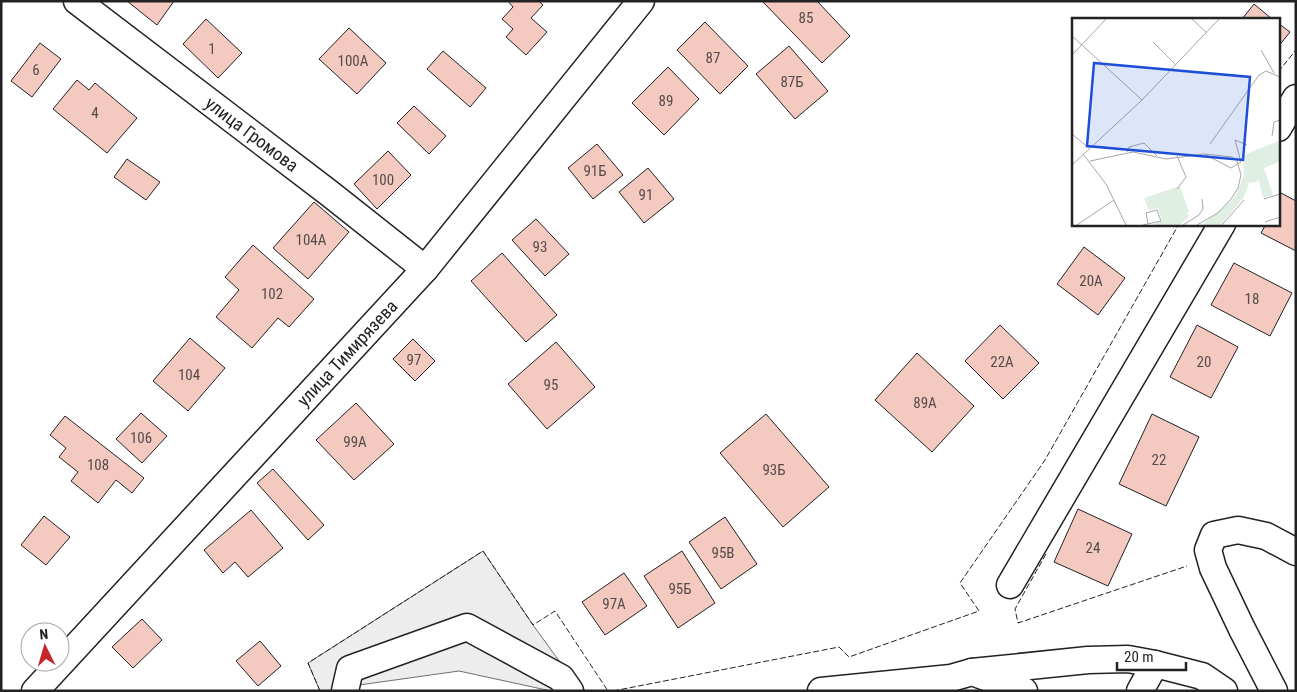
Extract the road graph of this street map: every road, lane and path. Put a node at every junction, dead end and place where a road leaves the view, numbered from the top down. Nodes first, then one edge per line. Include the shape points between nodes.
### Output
1 (77, 1) edge
2 (641, 1) edge
3 (1296, 98) edge
4 (1280, 125) edge
5 (1221, 225) edge
6 (425, 269) junction
7 (1296, 552) edge
8 (1010, 586) dead end
9 (1155, 664) junction
10 (972, 672) junction
11 (35, 691) edge
12 (344, 691) edge
13 (570, 691) edge
14 (821, 691) edge
15 (1024, 691) edge
16 (1140, 691) edge
17 (1224, 691) edge
18 (1274, 691) edge

1 - 6 street, улица Громова
2 - 6 street, улица Тимирязева
3 - 4 street
5 - 8 street
6 - 11 street, улица Тимирязева
7 - 18 street via 1266,536 1238,530 1214,535 1208,550 1213,568
9 - 10 street via 1128,659 1088,660
9 - 16 street
9 - 17 street via 1202,676
10 - 14 street via 951,678
10 - 15 street
12 - 13 street via 350,669 467,627 561,678

